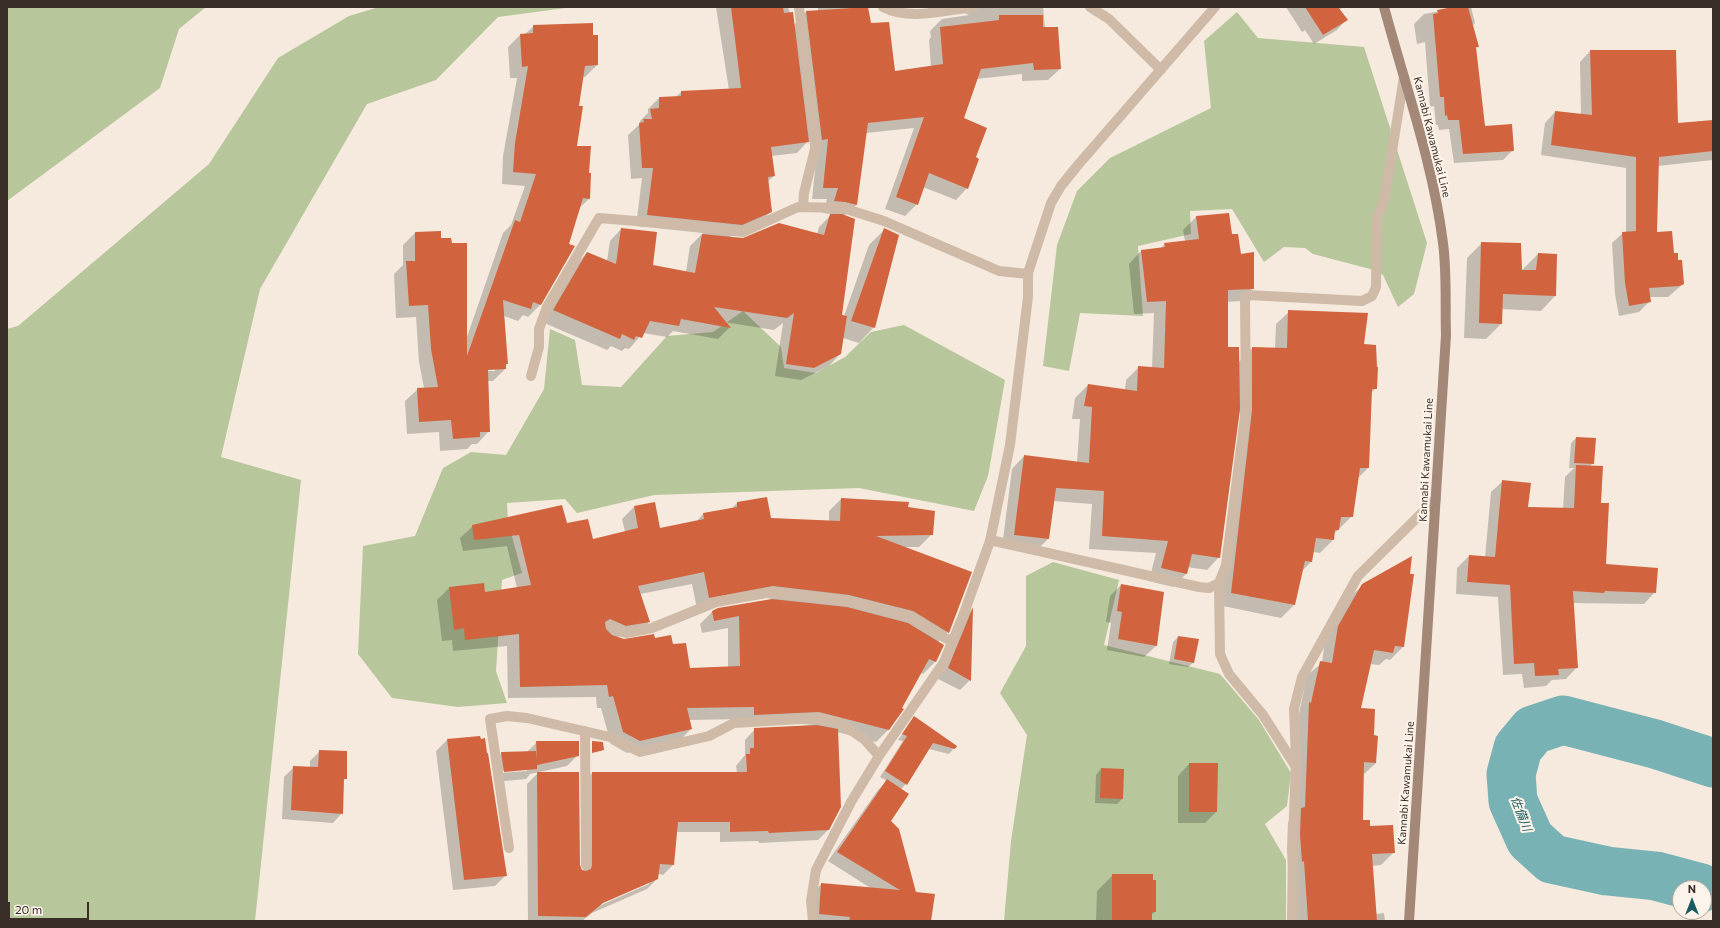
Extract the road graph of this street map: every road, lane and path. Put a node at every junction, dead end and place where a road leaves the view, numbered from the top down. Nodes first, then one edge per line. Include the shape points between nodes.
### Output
1 (799, 7) edge
2 (883, 7) edge
3 (974, 7) edge
4 (1090, 7) edge
5 (1215, 7) edge
6 (1384, 7) edge
7 (1161, 70) junction
8 (1404, 77) junction
9 (804, 207) junction
10 (1028, 274) junction
11 (530, 376) dead end
12 (1436, 499) junction
13 (990, 540) junction
14 (1219, 583) junction
15 (611, 625) dead end
16 (952, 642) junction
17 (585, 731) junction
18 (879, 756) junction
19 (1296, 767) junction
20 (509, 848) dead end
21 (586, 865) dead end
22 (813, 921) edge
23 (1292, 921) edge
24 (1409, 921) edge

1 - 9 street via 816,145 804,193
2 - 3 street via 894,13 908,14
4 - 7 street via 1110,20
5 - 7 street
6 - 8 main road, Kannabi Kawamukai Line
7 - 10 street via 1061,186 1051,203
8 - 12 main road, Kannabi Kawamukai Line via 1430,172 1444,245 1446,335
8 - 14 street via 1384,201 1377,218 1376,287 1372,296 1362,301 1248,295 1245,300 1246,409 1226,565
9 - 10 street via 843,208 884,221 999,271
9 - 11 street via 798,207 743,232 599,218 547,307 539,329 539,347
10 - 13 street via 1028,297 1010,446
12 - 19 street via 1358,576 1302,677 1294,709
12 - 24 main road, Kannabi Kawamukai Line
13 - 14 street via 1199,587 1209,588
13 - 16 street
14 - 19 street via 1220,654 1229,674 1263,715
15 - 16 street via 614,629 626,633 652,628 716,602 772,592 848,601 911,617
16 - 18 street via 944,662
17 - 18 street via 610,737 640,752 709,736 734,723 818,718 840,723 864,739
17 - 20 street via 527,718 507,716 490,719
17 - 21 street
18 - 22 street via 851,802 816,870 811,901
19 - 23 street via 1292,843

